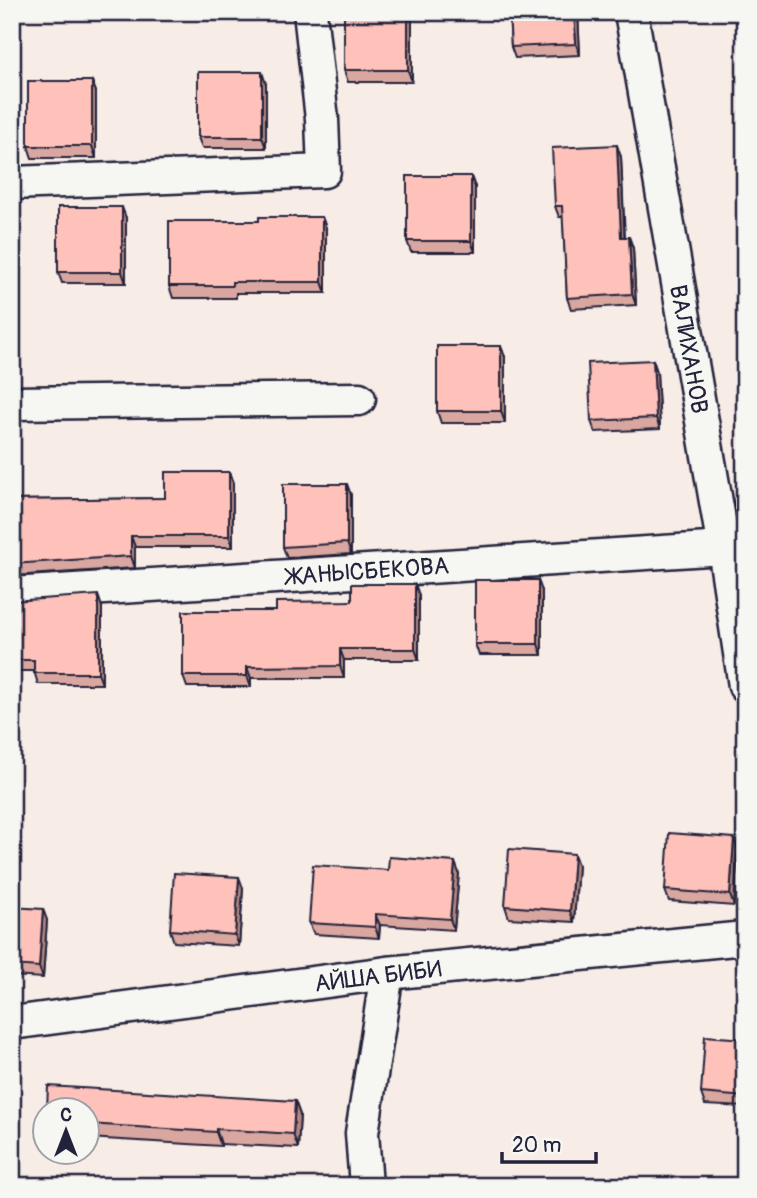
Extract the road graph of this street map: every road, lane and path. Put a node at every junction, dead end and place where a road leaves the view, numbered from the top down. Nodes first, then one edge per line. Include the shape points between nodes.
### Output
1 (310, 12) edge
2 (631, 12) edge
3 (12, 183) edge
4 (359, 399) dead end
5 (12, 403) edge
6 (724, 548) junction
7 (12, 594) edge
8 (745, 686) edge
9 (745, 938) edge
10 (387, 973) junction
11 (12, 1023) edge
12 (366, 1186) edge

1 - 3 street via 324,171
2 - 6 street, ВАЛИХАНОВ
4 - 5 street
6 - 7 street, ЖАНЫСБЕКОВА
6 - 8 street, ВАЛИХАНОВ
9 - 10 street, АЙША БИБИ
10 - 11 street, АЙША БИБИ
10 - 12 street via 362,1133

